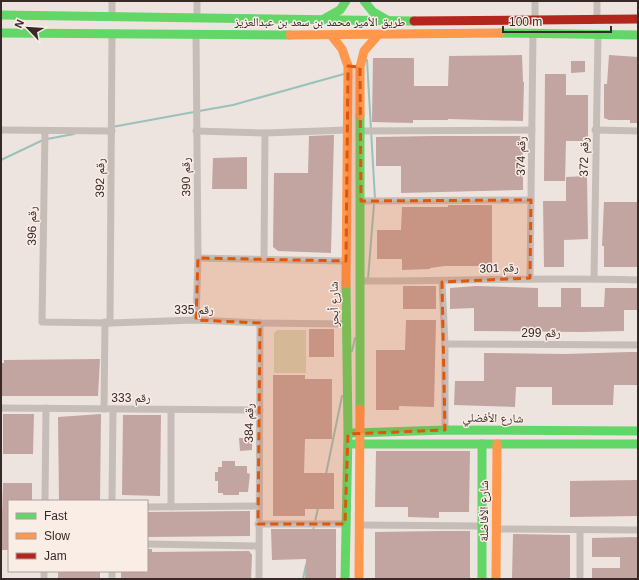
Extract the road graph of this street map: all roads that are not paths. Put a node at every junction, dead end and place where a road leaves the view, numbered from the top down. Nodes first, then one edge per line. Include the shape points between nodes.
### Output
1 (112, 1) edge
2 (197, 1) edge
3 (346, 1) edge
4 (364, 1) edge
5 (535, 1) edge
6 (597, 1) edge
7 (1, 15) edge
8 (112, 16) junction
9 (197, 18) junction
10 (324, 19) junction
11 (535, 19) junction
12 (638, 19) edge
13 (597, 20) junction
14 (389, 21) junction
15 (1, 33) edge
16 (112, 33) junction
17 (533, 33) junction
18 (196, 34) junction
19 (330, 35) junction
20 (378, 35) junction
21 (598, 35) junction
22 (638, 35) edge
23 (348, 66) junction
24 (360, 67) junction
25 (1, 130) edge
26 (347, 130) junction
27 (532, 130) junction
28 (595, 130) junction
29 (45, 131) junction
30 (112, 131) junction
31 (196, 131) junction
32 (360, 131) junction
33 (638, 131) edge
34 (265, 133) junction
35 (531, 200) junction
36 (361, 201) junction
37 (198, 258) junction
38 (264, 259) junction
39 (346, 261) junction
40 (530, 278) junction
41 (594, 278) junction
42 (638, 280) edge
43 (360, 281) junction
44 (442, 282) junction
45 (196, 320) junction
46 (42, 322) joint
47 (107, 323) junction
48 (260, 323) junction
49 (346, 324) junction
50 (445, 344) junction
51 (638, 345) edge
52 (1, 408) edge
53 (46, 408) junction
54 (104, 409) junction
55 (113, 409) junction
56 (172, 410) junction
57 (260, 410) junction
58 (445, 430) junction
59 (360, 431) junction
60 (638, 431) edge
61 (348, 439) junction
62 (360, 444) junction
63 (482, 444) junction
64 (497, 444) junction
65 (638, 444) edge
66 (45, 500) edge
67 (112, 500) edge
68 (258, 506) junction
69 (148, 507) edge
70 (171, 507) junction
71 (258, 524) junction
72 (345, 524) junction
73 (359, 525) junction
74 (481, 526) junction
75 (496, 528) junction
76 (580, 530) junction
77 (638, 530) edge
78 (148, 544) edge
79 (258, 546) junction
80 (259, 579) edge
81 (345, 579) edge
82 (359, 579) edge
83 (482, 579) edge
84 (496, 579) edge
85 (580, 579) edge

1 - 8 street
2 - 9 street
3 - 10 street via 340,10
4 - 14 street via 376,15
5 - 11 street
6 - 13 street
7 - 8 street, طريق الأمير محمد بن سعد بن عبدالعزيز
8 - 9 street, طريق الأمير محمد بن سعد بن عبدالعزيز
9 - 10 street, طريق الأمير محمد بن سعد بن عبدالعزيز
10 - 14 street, طريق الأمير محمد بن سعد بن عبدالعزيز
11 - 13 street, طريق الأمير محمد بن سعد بن عبدالعزيز
11 - 14 street, طريق الأمير محمد بن سعد بن عبدالعزيز
12 - 13 street, طريق الأمير محمد بن سعد بن عبدالعزيز
15 - 16 street, طريق الأمير محمد بن سعد بن عبدالعزيز
16 - 18 street, طريق الأمير محمد بن سعد بن عبدالعزيز
16 - 30 street, رقم 392
17 - 20 street, طريق الأمير محمد بن سعد بن عبدالعزيز
17 - 21 street, طريق الأمير محمد بن سعد بن عبدالعزيز
17 - 27 street, رقم 374
18 - 19 street, طريق الأمير محمد بن سعد بن عبدالعزيز
18 - 31 street, رقم 390
19 - 20 street, طريق الأمير محمد بن سعد بن عبدالعزيز
19 - 23 street, شارع أبحر via 347,55
20 - 24 street via 364,51
21 - 22 street, طريق الأمير محمد بن سعد بن عبدالعزيز
21 - 28 street, رقم 372
23 - 24 street
23 - 26 street, شارع أبحر
24 - 32 street
25 - 29 street
26 - 34 street
26 - 39 street, شارع أبحر
27 - 32 street
27 - 35 street, رقم 374
28 - 33 street
28 - 41 street, رقم 372
29 - 30 street
29 - 46 street, رقم 396
30 - 47 street, رقم 392
31 - 34 street
31 - 37 street, رقم 390
32 - 36 street
34 - 38 street
35 - 36 street
35 - 40 street, رقم 374
36 - 43 street
37 - 38 street
37 - 45 street, رقم 390
38 - 39 street
39 - 49 street, شارع أبحر
40 - 41 street, رقم 301
40 - 44 street, رقم 301
41 - 42 street, رقم 301
43 - 44 street, رقم 301
43 - 59 street
44 - 50 street
45 - 47 street, رقم 335
45 - 48 street, رقم 335
46 - 47 street, رقم 335
47 - 54 street, رقم 392
48 - 49 street, رقم 335
48 - 57 street, رقم 384
49 - 61 street, شارع أبحر
50 - 51 street, رقم 299
50 - 58 street
52 - 53 street, رقم 333
53 - 54 street, رقم 333
53 - 66 street
54 - 55 street, رقم 333
55 - 56 street, رقم 333
55 - 67 street
56 - 57 street, رقم 333
56 - 70 street
57 - 68 street, رقم 384
58 - 59 street, شارع الأفضلي
58 - 60 street, شارع الأفضلي
59 - 61 street, شارع الأفضلي
59 - 62 street
61 - 62 street
61 - 72 street, شارع أبحر
62 - 63 street
62 - 73 street
63 - 64 street
63 - 74 street, شارع الأفاضلة
64 - 65 street
64 - 75 street, شارع الأفاضلة
68 - 70 street
68 - 71 street, رقم 384
69 - 70 street
71 - 72 street
71 - 79 street, رقم 384
72 - 81 street, شارع أبحر
73 - 74 street
73 - 82 street
74 - 83 street, شارع الأفاضلة
75 - 76 street
75 - 84 street, شارع الأفاضلة
76 - 77 street
76 - 85 street
78 - 79 street
79 - 80 street, رقم 384

